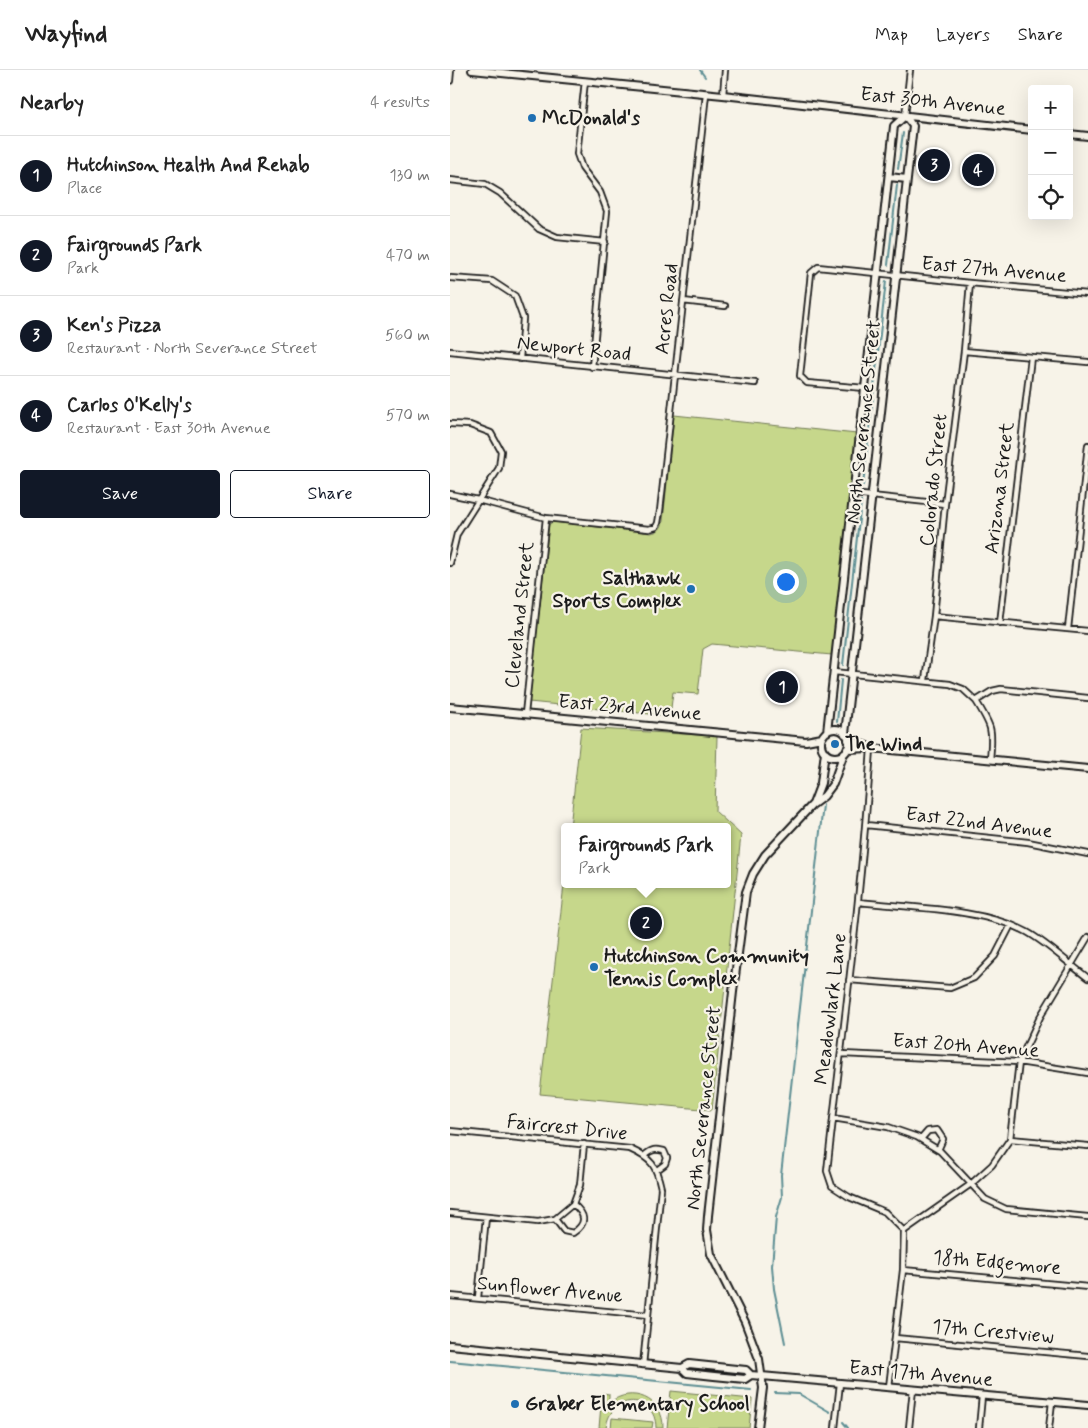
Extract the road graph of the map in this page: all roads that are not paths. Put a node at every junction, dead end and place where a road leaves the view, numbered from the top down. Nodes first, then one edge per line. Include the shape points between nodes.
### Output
1 (452, 70) edge
2 (472, 70) edge
3 (725, 70) edge
4 (910, 70) edge
5 (516, 72) edge
6 (450, 81) edge
7 (585, 81) junction
8 (706, 94) junction
9 (723, 95) junction
10 (905, 116) junction
11 (1028, 130) edge
12 (1073, 134) edge
13 (1088, 136) edge
14 (889, 177) junction
15 (907, 179) junction
16 (450, 180) edge
17 (605, 242) junction
18 (878, 273) junction
19 (897, 275) junction
20 (450, 278) edge
21 (970, 283) junction
22 (1088, 294) edge
23 (683, 301) junction
24 (725, 306) dead end
25 (450, 351) edge
26 (964, 351) junction
27 (1031, 357) junction
28 (520, 359) junction
29 (1088, 362) edge
30 (592, 367) junction
31 (676, 375) junction
32 (755, 383) dead end
33 (865, 388) junction
34 (450, 424) edge
35 (1088, 445) edge
36 (450, 494) edge
37 (854, 494) junction
38 (872, 496) junction
39 (478, 500) junction
40 (945, 504) junction
41 (546, 518) junction
42 (450, 563) edge
43 (934, 616) junction
44 (1000, 623) junction
45 (1068, 629) junction
46 (1088, 631) edge
47 (834, 672) junction
48 (852, 674) junction
49 (925, 680) junction
50 (1088, 698) edge
51 (976, 701) junction
52 (450, 707) edge
53 (525, 714) junction
54 (824, 735) junction
55 (847, 737) junction
56 (806, 741) junction
57 (871, 748) junction
58 (824, 751) junction
59 (846, 751) junction
60 (990, 759) junction
61 (1088, 769) edge
62 (812, 805) junction
63 (866, 826) junction
64 (1088, 854) edge
65 (859, 902) junction
66 (1011, 925) junction
67 (1088, 937) edge
68 (1071, 965) junction
69 (1088, 978) edge
70 (848, 980) junction
71 (842, 1054) junction
72 (1019, 1062) junction
73 (1088, 1073) edge
74 (833, 1118) junction
75 (450, 1131) edge
76 (921, 1138) junction
77 (1010, 1139) junction
78 (584, 1144) junction
79 (1088, 1146) edge
80 (938, 1150) junction
81 (645, 1155) junction
82 (657, 1170) junction
83 (971, 1184) junction
84 (573, 1204) junction
85 (450, 1213) edge
86 (486, 1216) junction
87 (1088, 1217) edge
88 (555, 1219) junction
89 (904, 1231) junction
90 (903, 1270) junction
91 (1088, 1287) edge
92 (450, 1296) edge
93 (478, 1298) junction
94 (648, 1315) junction
95 (895, 1338) junction
96 (450, 1345) edge
97 (1088, 1356) edge
98 (643, 1365) junction
99 (761, 1376) junction
100 (840, 1383) junction
101 (889, 1387) junction
102 (913, 1389) junction
103 (982, 1396) junction
104 (1052, 1402) junction
105 (1088, 1405) edge
106 (758, 1428) edge
107 (835, 1428) edge
108 (909, 1428) edge
109 (979, 1428) edge
110 (1049, 1428) edge

1 - 6 street
2 - 5 street, East 30th Avenue
3 - 9 street
4 - 10 street, North Severance Street
5 - 7 street, East 30th Avenue
7 - 8 street, East 30th Avenue
7 - 17 street via 577,154 582,168 600,192 607,211
8 - 9 street, East 30th Avenue
8 - 23 street, Acres Road
9 - 10 street, East 30th Avenue
10 - 11 street, East 30th Avenue
10 - 14 street, North Severance Street via 894,126
10 - 15 street, North Severance Street via 913,126
12 - 13 street
14 - 15 street
14 - 18 street, North Severance Street
15 - 19 street, North Severance Street
16 - 17 street via 486,184 500,192 545,232
17 - 30 street
18 - 19 street, East 27th Avenue
18 - 33 street, North Severance Street
18 - 33 street, East 27th Avenue via 818,267 811,273 800,376 807,383
19 - 21 street, East 27th Avenue
19 - 38 street, North Severance Street
20 - 28 street via 492,281 515,296 523,318
21 - 22 street, East 27th Avenue
21 - 26 street, Colorado Street
23 - 24 street
23 - 31 street, Acres Road
25 - 28 street, Newport Road
26 - 27 street
26 - 40 street, Colorado Street
27 - 29 street
27 - 44 street, Arizona Street
28 - 30 street, Newport Road
30 - 31 street, Newport Road
31 - 32 street, Newport Road
31 - 41 street, Acres Road via 656,527 649,529
33 - 37 street, North Severance Street
34 - 39 street via 470,425 491,433 501,451 499,468
35 - 45 street
36 - 39 street
37 - 38 street
37 - 47 street, North Severance Street
38 - 40 street
38 - 48 street, North Severance Street
39 - 41 street
39 - 42 street via 457,534
40 - 43 street, Colorado Street
41 - 53 street, Cleveland Street
43 - 44 street
43 - 49 street, Colorado Street
44 - 45 street
45 - 46 street
47 - 48 street
47 - 54 street, North Severance Street
48 - 49 street
48 - 55 street, North Severance Street
49 - 51 street via 958,686
50 - 51 street via 1001,689
51 - 60 street via 990,723
52 - 53 street, East 23rd Avenue
53 - 56 street, East 23rd Avenue
54 - 55 street via 838,730
54 - 56 street, East 23rd Avenue
54 - 58 street via 821,744
55 - 57 street
55 - 59 street
56 - 58 street, East 23rd Avenue
57 - 59 street
57 - 60 street
57 - 63 street, Meadowlark Lane
58 - 59 street via 834,757
58 - 62 street, North Severance Street via 820,783
59 - 62 street, North Severance Street via 833,784
60 - 61 street
62 - 99 street, North Severance Street via 765,855 746,892 708,1216 711,1254 745,1322 759,1359
63 - 64 street, East 22nd Avenue via 1028,842
63 - 65 street, Meadowlark Lane
65 - 66 street via 970,914
65 - 70 street, Meadowlark Lane
66 - 68 street via 1028,933
66 - 70 street via 995,956 980,973 950,988
67 - 68 street
68 - 69 street
68 - 72 street via 1040,1017
70 - 71 street, Meadowlark Lane
71 - 72 street, East 20th Avenue
71 - 74 street, Meadowlark Lane
72 - 73 street, East 20th Avenue
72 - 77 street
74 - 76 street via 888,1127
74 - 89 street, Meadowlark Lane via 827,1171 832,1186 885,1212
75 - 78 street, Faircrest Drive
76 - 80 street
76 - 80 street via 928,1131 937,1130 942,1138
77 - 79 street
77 - 83 street via 992,1165
78 - 81 street, Faircrest Drive via 630,1148
78 - 84 street via 580,1185
80 - 83 street
81 - 82 street, Faircrest Drive
81 - 82 street via 656,1149 664,1151 665,1164
82 - 94 street via 661,1188
83 - 87 street via 985,1198 1006,1209
83 - 89 street
84 - 88 street
84 - 88 street via 582,1211 584,1218 580,1228 573,1233 564,1231
85 - 86 street
86 - 88 street via 538,1222
86 - 93 street
89 - 90 street
90 - 91 street, 18th Edgemore
90 - 95 street
92 - 93 street, Sunflower Avenue
93 - 94 street, Sunflower Avenue
94 - 98 street
95 - 97 street, 17th Crestview
95 - 101 street
96 - 98 street, East 17th Avenue
98 - 99 street, East 17th Avenue via 682,1368 689,1364 746,1370 751,1375
99 - 100 street, East 17th Avenue
99 - 106 street, North Severance Street
100 - 101 street, East 17th Avenue
100 - 107 street
101 - 102 street, East 17th Avenue
102 - 103 street, East 17th Avenue
102 - 108 street
103 - 104 street, East 17th Avenue
103 - 109 street
104 - 105 street, East 17th Avenue
104 - 110 street

